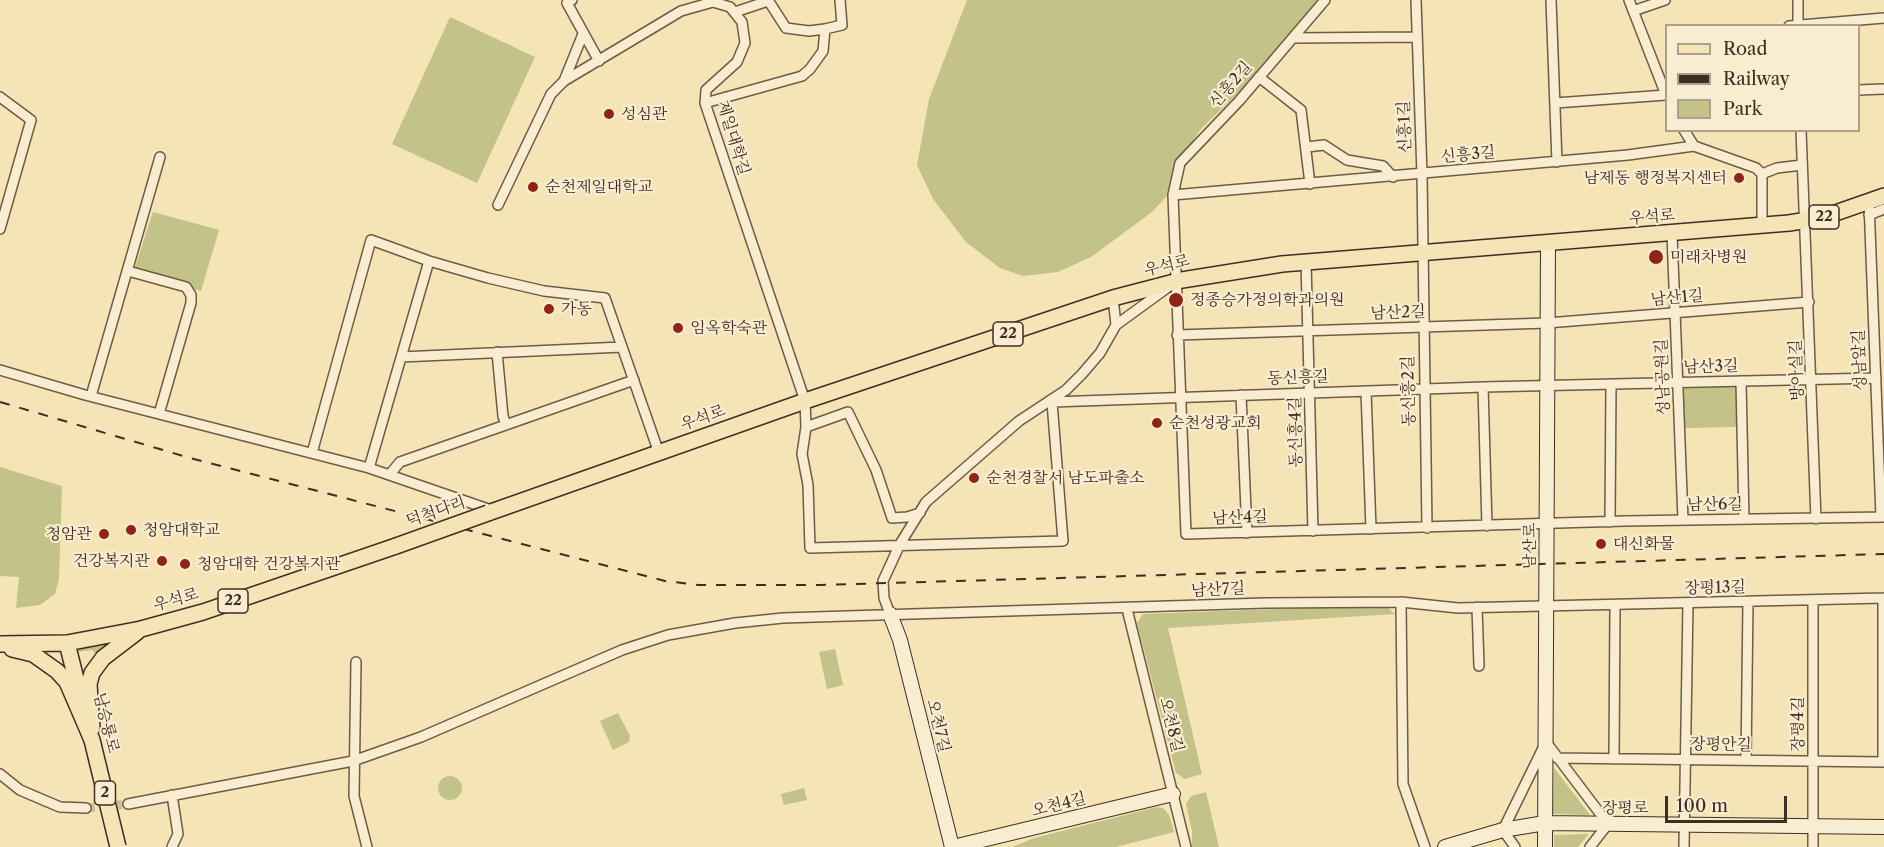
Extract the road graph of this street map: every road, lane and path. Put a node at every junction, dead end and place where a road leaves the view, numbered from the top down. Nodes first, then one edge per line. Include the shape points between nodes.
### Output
1 (572, 0) edge
2 (768, 0) edge
3 (840, 0) edge
4 (1325, 0) edge
5 (1416, 0) edge
6 (1551, 0) edge
7 (1629, 0) edge
8 (1665, 0) edge
9 (1798, 0) edge
10 (701, 2) edge
11 (1633, 11) junction
12 (735, 12) junction
13 (1884, 18) edge
14 (1795, 24) edge
15 (1804, 24) edge
16 (825, 29) junction
17 (583, 34) junction
18 (1417, 37) junction
19 (1293, 38) junction
20 (599, 61) junction
21 (1662, 66) edge
22 (1259, 77) junction
23 (564, 81) junction
24 (1665, 88) edge
25 (1884, 89) edge
26 (1860, 90) edge
27 (1665, 95) edge
28 (0, 97) edge
29 (705, 103) junction
30 (1555, 103) junction
31 (1685, 132) edge
32 (1801, 132) edge
33 (1694, 146) junction
34 (1307, 147) junction
35 (160, 157) dead end
36 (1557, 162) junction
37 (1802, 165) junction
38 (1422, 174) junction
39 (1762, 174) junction
40 (1393, 177) junction
41 (1310, 184) junction
42 (1173, 195) junction
43 (1884, 196) edge
44 (498, 205) dead end
45 (1869, 209) junction
46 (1884, 209) edge
47 (1805, 221) junction
48 (1762, 226) junction
49 (0, 229) edge
50 (1672, 234) junction
51 (1548, 244) junction
52 (1423, 253) junction
53 (429, 261) junction
54 (1306, 262) junction
55 (128, 271) junction
56 (1175, 282) junction
57 (1113, 298) junction
58 (1809, 302) junction
59 (1676, 314) junction
60 (1547, 323) junction
61 (1116, 325) junction
62 (1423, 328) junction
63 (1308, 331) junction
64 (1177, 335) junction
65 (622, 346) junction
66 (496, 352) junction
67 (401, 357) junction
68 (0, 370) edge
69 (1876, 378) junction
70 (1812, 379) junction
71 (634, 381) junction
72 (1741, 381) junction
73 (1678, 383) junction
74 (1611, 385) junction
75 (1483, 387) junction
76 (1547, 387) junction
77 (1424, 389) junction
78 (1366, 391) junction
79 (1310, 393) junction
80 (1241, 395) junction
81 (91, 396) junction
82 (1180, 397) junction
83 (1052, 400) junction
84 (805, 401) junction
85 (159, 414) junction
86 (506, 425) junction
87 (806, 427) junction
88 (1881, 430) edge
89 (312, 453) junction
90 (659, 453) junction
91 (369, 468) junction
92 (390, 474) junction
93 (491, 512) junction
94 (920, 513) junction
95 (1882, 517) edge
96 (1744, 519) junction
97 (1816, 519) junction
98 (1683, 520) junction
99 (1610, 522) junction
100 (1547, 525) junction
101 (1487, 526) junction
102 (1427, 528) junction
103 (1371, 529) junction
104 (1313, 531) junction
105 (1247, 533) junction
106 (900, 544) junction
107 (396, 546) joint
108 (1884, 598) edge
109 (1813, 600) junction
110 (1401, 602) junction
111 (1748, 602) junction
112 (1688, 603) junction
113 (1615, 605) junction
114 (1546, 606) junction
115 (1477, 607) junction
116 (1127, 609) junction
117 (890, 614) junction
118 (141, 628) junction
119 (67, 643) junction
120 (0, 645) edge
121 (356, 662) dead end
122 (1479, 666) dead end
123 (92, 740) junction
124 (1546, 742) junction
125 (1557, 758) junction
126 (1614, 759) junction
127 (1685, 760) junction
128 (1746, 760) junction
129 (353, 761) junction
130 (1813, 761) junction
131 (1884, 762) edge
132 (0, 774) edge
133 (1173, 794) junction
134 (172, 795) junction
135 (128, 804) tunnel mouth
136 (86, 808) tunnel mouth
137 (1545, 824) junction
138 (1608, 824) junction
139 (1684, 824) junction
140 (1813, 826) junction
141 (1884, 827) edge
142 (1503, 830) junction
143 (118, 847) edge
144 (172, 847) edge
145 (367, 847) edge
146 (953, 847) edge
147 (1186, 847) edge
148 (1425, 847) edge
149 (1445, 847) edge
150 (1515, 847) edge
151 (1545, 847) edge
152 (1590, 847) edge
153 (1684, 847) edge
154 (1813, 847) edge

1 - 17 street via 567,3
2 - 12 street
2 - 16 street via 786,28
3 - 16 street via 842,25
4 - 19 street, 신흥2길
5 - 18 street, 신흥1길
6 - 30 street
7 - 11 street
8 - 11 street
9 - 14 street
10 - 12 street via 722,3
10 - 20 street via 681,10
11 - 21 street
12 - 29 street, 제일대학길 via 745,32 742,53 706,90
13 - 15 street
16 - 29 street via 823,51 802,76
17 - 20 street
17 - 23 street
18 - 19 street
18 - 38 street, 신흥1길
19 - 22 street, 신흥2길
20 - 23 street
21 - 24 street
22 - 34 street via 1302,110
22 - 42 street, 신흥2길 via 1180,163
23 - 44 street via 551,94
25 - 26 street
27 - 30 street
28 - 49 street via 31,120
29 - 84 street, 제일대학길
30 - 36 street
31 - 33 street
32 - 37 street, 방아실길
33 - 36 street, 신흥3길
33 - 39 street via 1756,168
34 - 40 street via 1324,145 1347,160 1383,166
34 - 41 street
35 - 55 street
36 - 38 street, 신흥3길
37 - 39 street
37 - 47 street, 방아실길
38 - 40 street, 신흥3길
38 - 52 street, 신흥1길
39 - 48 street
40 - 41 street, 신흥3길
41 - 42 street, 신흥3길
42 - 56 street
43 - 45 main road, 우석로 / 22
45 - 46 street
45 - 47 main road, 우석로 / 22
45 - 69 street, 성남앞길
47 - 48 main road, 우석로 / 22
47 - 58 street, 방아실길
48 - 50 main road, 우석로 / 22
50 - 51 main road, 우석로 / 22
50 - 59 street, 성남공원길
51 - 52 main road, 우석로 / 22
51 - 60 street, 남산로
52 - 54 main road, 우석로 / 22
52 - 62 street, 동신흥2길
53 - 65 street via 544,291 605,298
53 - 67 street
53 - 89 street via 371,240 369,243
54 - 56 main road, 우석로 / 22 via 1231,270
54 - 63 street, 동신흥4길
55 - 81 street
55 - 85 street via 186,287 190,295
56 - 57 main road, 우석로 / 22
56 - 61 street
56 - 64 street, 남산4길
57 - 61 street
57 - 84 main road, 우석로 / 22
58 - 59 street, 남산1길
58 - 70 street, 방아실길
59 - 60 street, 남산1길
59 - 73 street, 성남공원길
60 - 62 street, 남산2길
60 - 76 street, 남산로
61 - 83 street via 1100,353
62 - 63 street, 남산2길
62 - 77 street, 동신흥2길
63 - 64 street, 남산2길
63 - 79 street, 동신흥4길
64 - 82 street, 남산4길
65 - 66 street
65 - 71 street
66 - 67 street
66 - 86 street
67 - 91 street
68 - 81 street
69 - 70 street, 남산3길
69 - 88 street, 성남앞길
70 - 72 street, 남산3길
70 - 97 street, 방아실길
71 - 86 street
71 - 90 street
72 - 73 street, 남산3길
72 - 96 street
73 - 74 street, 남산3길
73 - 98 street, 성남공원길
74 - 76 street, 남산3길
74 - 99 street
75 - 76 street, 동신흥길
75 - 77 street, 동신흥길
75 - 101 street
76 - 100 street, 남산로
77 - 78 street, 동신흥길
77 - 102 street, 동신흥2길
78 - 79 street, 동신흥길
78 - 103 street
79 - 80 street, 동신흥길
79 - 104 street, 동신흥4길
80 - 82 street, 동신흥길
80 - 105 street
81 - 85 street
82 - 83 street, 동신흥길
82 - 105 street, 남산4길 via 1186,534
83 - 94 street via 1020,421 954,477
83 - 106 street via 1064,541
84 - 87 street, 제일대학길
84 - 90 main road, 우석로 / 22
85 - 89 street
86 - 92 street via 400,462
87 - 94 street via 848,412 876,470 892,518
87 - 106 street via 802,454 808,485 810,548
88 - 95 street, 성남앞길
89 - 91 street
90 - 93 main road, 우석로 / 22
91 - 92 street
92 - 93 street
93 - 107 main road, 덕척다리 / 22, bridge
94 - 106 street
95 - 97 street, 남산6길
96 - 97 street, 남산6길
96 - 98 street, 남산6길
98 - 99 street, 남산6길
99 - 100 street, 남산6길
100 - 101 street, 남산4길
100 - 114 street, 남산로
101 - 102 street, 남산4길
102 - 103 street, 남산4길
103 - 104 street, 남산4길
104 - 105 street, 남산4길
106 - 117 street via 883,581
107 - 118 main road, 우석로 / 22 via 203,612
108 - 109 street, 장평13길
108 - 131 street
109 - 111 street, 장평13길
109 - 130 street, 장평4길
110 - 115 street, 남산7길
110 - 116 street, 남산7길
110 - 148 street via 1403,784
111 - 112 street, 장평13길
111 - 128 street
112 - 113 street, 장평13길
112 - 127 street
113 - 114 street, 장평13길
113 - 126 street
114 - 115 street, 남산7길
114 - 124 street, 남산로
115 - 122 street
116 - 117 street, 남산7길
116 - 133 street, 오천8길
117 - 129 street, 남산7길 via 783,618 668,635 622,650 421,737
117 - 146 street, 오천7길
118 - 119 main road, 우석로 / 22
118 - 123 main road via 103,658 92,673
119 - 120 main road, 우석로
119 - 123 main road, 남승룡로 / 2
120 - 123 main road via 33,654 57,671 67,682
121 - 129 street
123 - 143 main road, 남승룡로 / 2, bridge
124 - 125 street
124 - 137 street, 남산로
124 - 142 street
125 - 126 street, 장평안길
125 - 138 street
126 - 127 street, 장평안길
127 - 128 street, 장평안길
127 - 139 street
128 - 130 street, 장평안길
129 - 134 street, 남산7길
129 - 145 street via 354,796
130 - 131 street, 장평안길
130 - 140 street, 장평4길
132 - 136 street via 20,790 60,807
133 - 146 street, 오천4길
133 - 147 street, 오천8길
134 - 135 street, 남산7길
134 - 144 street via 178,834
137 - 138 street, 장평로
137 - 142 street, 장평로
137 - 151 street, 남산로
138 - 139 street, 장평로
138 - 152 street
139 - 140 street, 장평로
139 - 153 street
140 - 141 street, 장평로
140 - 154 street, 장평4길
142 - 149 street, 장평로
142 - 150 street

